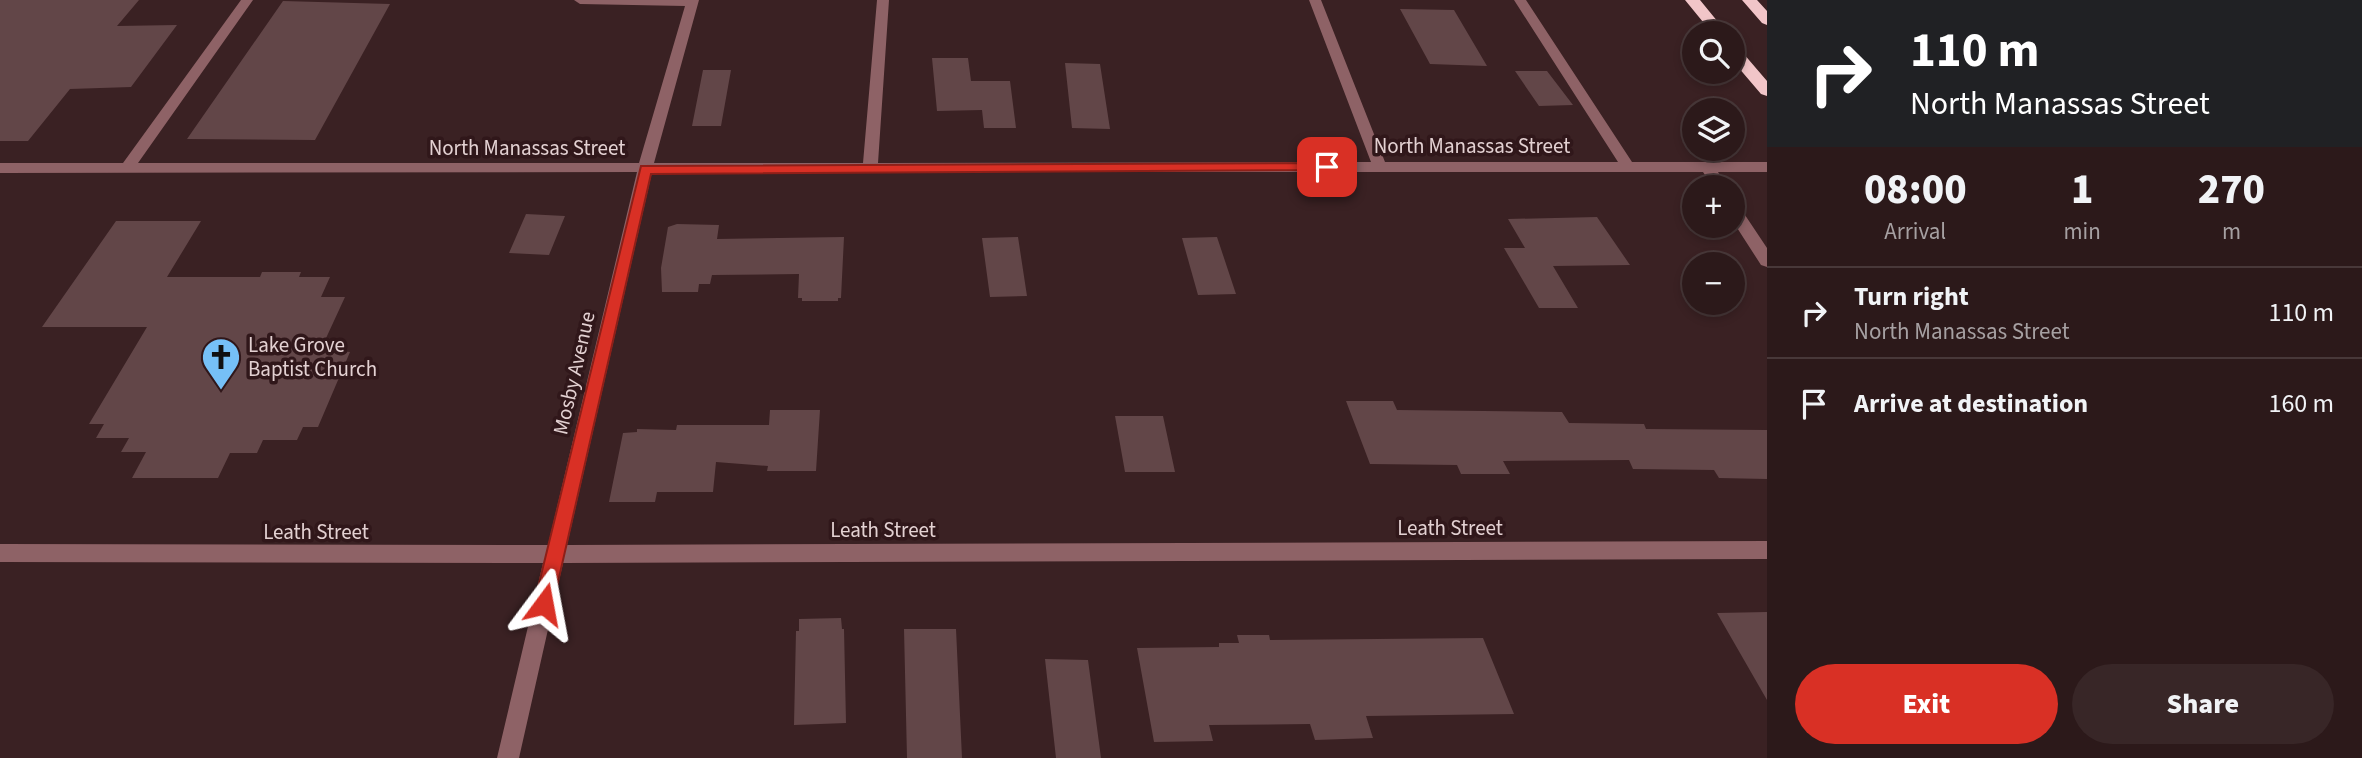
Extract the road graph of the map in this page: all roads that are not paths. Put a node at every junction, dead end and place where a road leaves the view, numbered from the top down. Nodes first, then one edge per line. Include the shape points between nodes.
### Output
1 (247, 0) edge
2 (580, 0) edge
3 (883, 0) edge
4 (1315, 0) edge
5 (1520, 0) edge
6 (1692, 0) edge
7 (1749, 0) edge
8 (693, 2) edge
9 (1767, 20) edge
10 (1710, 21) edge
11 (1745, 65) edge
12 (1767, 91) edge
13 (1380, 167) junction
14 (1628, 167) junction
15 (1707, 167) junction
16 (1767, 167) edge
17 (0, 168) edge
18 (126, 169) junction
19 (645, 169) junction
20 (870, 169) junction
21 (1712, 175) edge
22 (1745, 227) edge
23 (1767, 261) edge
24 (1767, 550) edge
25 (0, 553) edge
26 (555, 553) junction
27 (508, 758) edge

1 - 18 street
2 - 8 street
3 - 20 street
4 - 13 street
5 - 14 street
6 - 10 highway
7 - 9 highway
8 - 19 street, Mosby Avenue
11 - 12 highway
13 - 14 street, North Manassas Street
13 - 20 street, North Manassas Street
14 - 15 street, North Manassas Street
15 - 16 street, North Manassas Street
15 - 21 street
17 - 18 street, North Manassas Street
18 - 19 street, North Manassas Street
19 - 20 street, North Manassas Street
19 - 26 street, Mosby Avenue
22 - 23 street
24 - 26 street, Leath Street
25 - 26 street, Leath Street
26 - 27 street, Mosby Avenue

